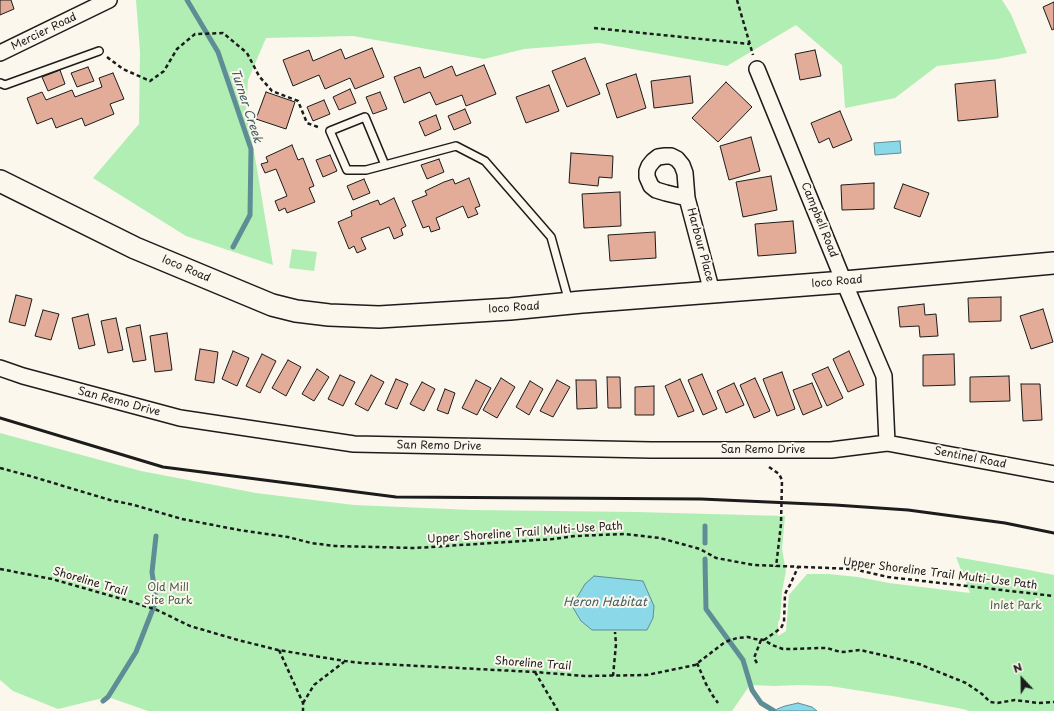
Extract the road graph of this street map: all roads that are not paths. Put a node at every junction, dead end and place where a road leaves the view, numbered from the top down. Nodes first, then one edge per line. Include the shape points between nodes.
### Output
1 (109, 0) edge
2 (99, 51) road end
3 (0, 53) edge
4 (757, 69) dead end
5 (0, 83) edge
6 (385, 165) junction
7 (0, 181) edge
8 (687, 198) dead end
9 (1054, 263) edge
10 (844, 282) junction
11 (712, 292) junction
12 (569, 304) junction
13 (0, 368) edge
14 (887, 443) junction
15 (1054, 474) edge

1 - 3 street, Mercier Road
2 - 5 lane via 5,85
4 - 10 street, Campbell Road
6 - 6 lane via 366,170 347,170 330,131 365,117
6 - 12 lane via 456,146 485,161 551,237
7 - 12 main road, Ioco Road via 135,248 272,305 296,311 380,317
8 - 11 street, Harbour Place
9 - 10 main road, Ioco Road
10 - 11 main road, Ioco Road
10 - 14 street, Campbell Road via 884,376
11 - 12 main road, Ioco Road
13 - 14 street, San Remo Drive via 180,418 354,444 651,450 831,450
14 - 15 street, Sentinel Road

